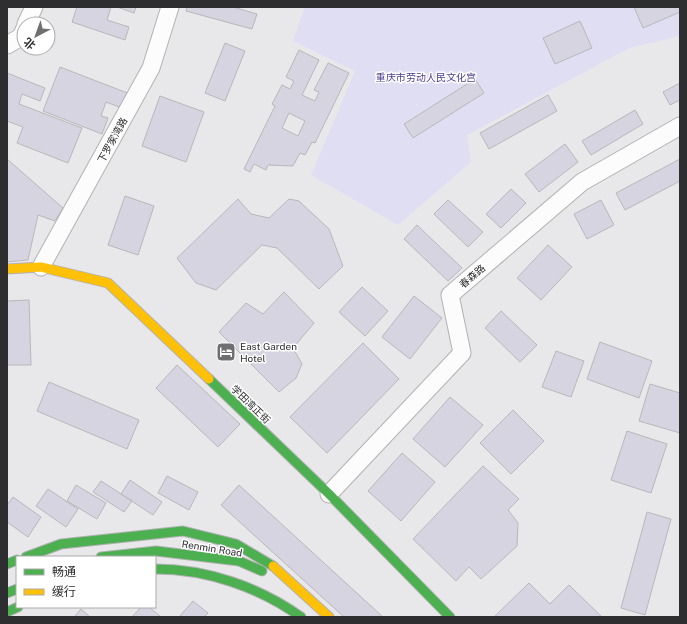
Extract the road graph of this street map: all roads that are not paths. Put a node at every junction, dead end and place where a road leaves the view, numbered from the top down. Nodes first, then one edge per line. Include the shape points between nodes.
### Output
1 (170, 7) edge
2 (16, 40) edge
3 (7, 44) edge
4 (680, 126) edge
5 (42, 267) junction
6 (7, 269) edge
7 (329, 494) junction
8 (29, 556) edge
9 (110, 556) edge
10 (156, 569) edge
11 (301, 617) edge
12 (329, 617) edge
13 (450, 617) edge

1 - 5 street, 下罗家湾路 via 151,68
2 - 3 street
4 - 7 street, 春森路 via 582,182 450,295 462,353
5 - 6 street, 学田湾正街
5 - 7 street, 学田湾正街 via 108,283
7 - 13 street, 学田湾正街
8 - 12 street via 61,544 183,531 236,544 272,565
9 - 12 street, Renmin Road via 156,551 238,561 276,577
10 - 11 street via 165,568 220,577 288,607

